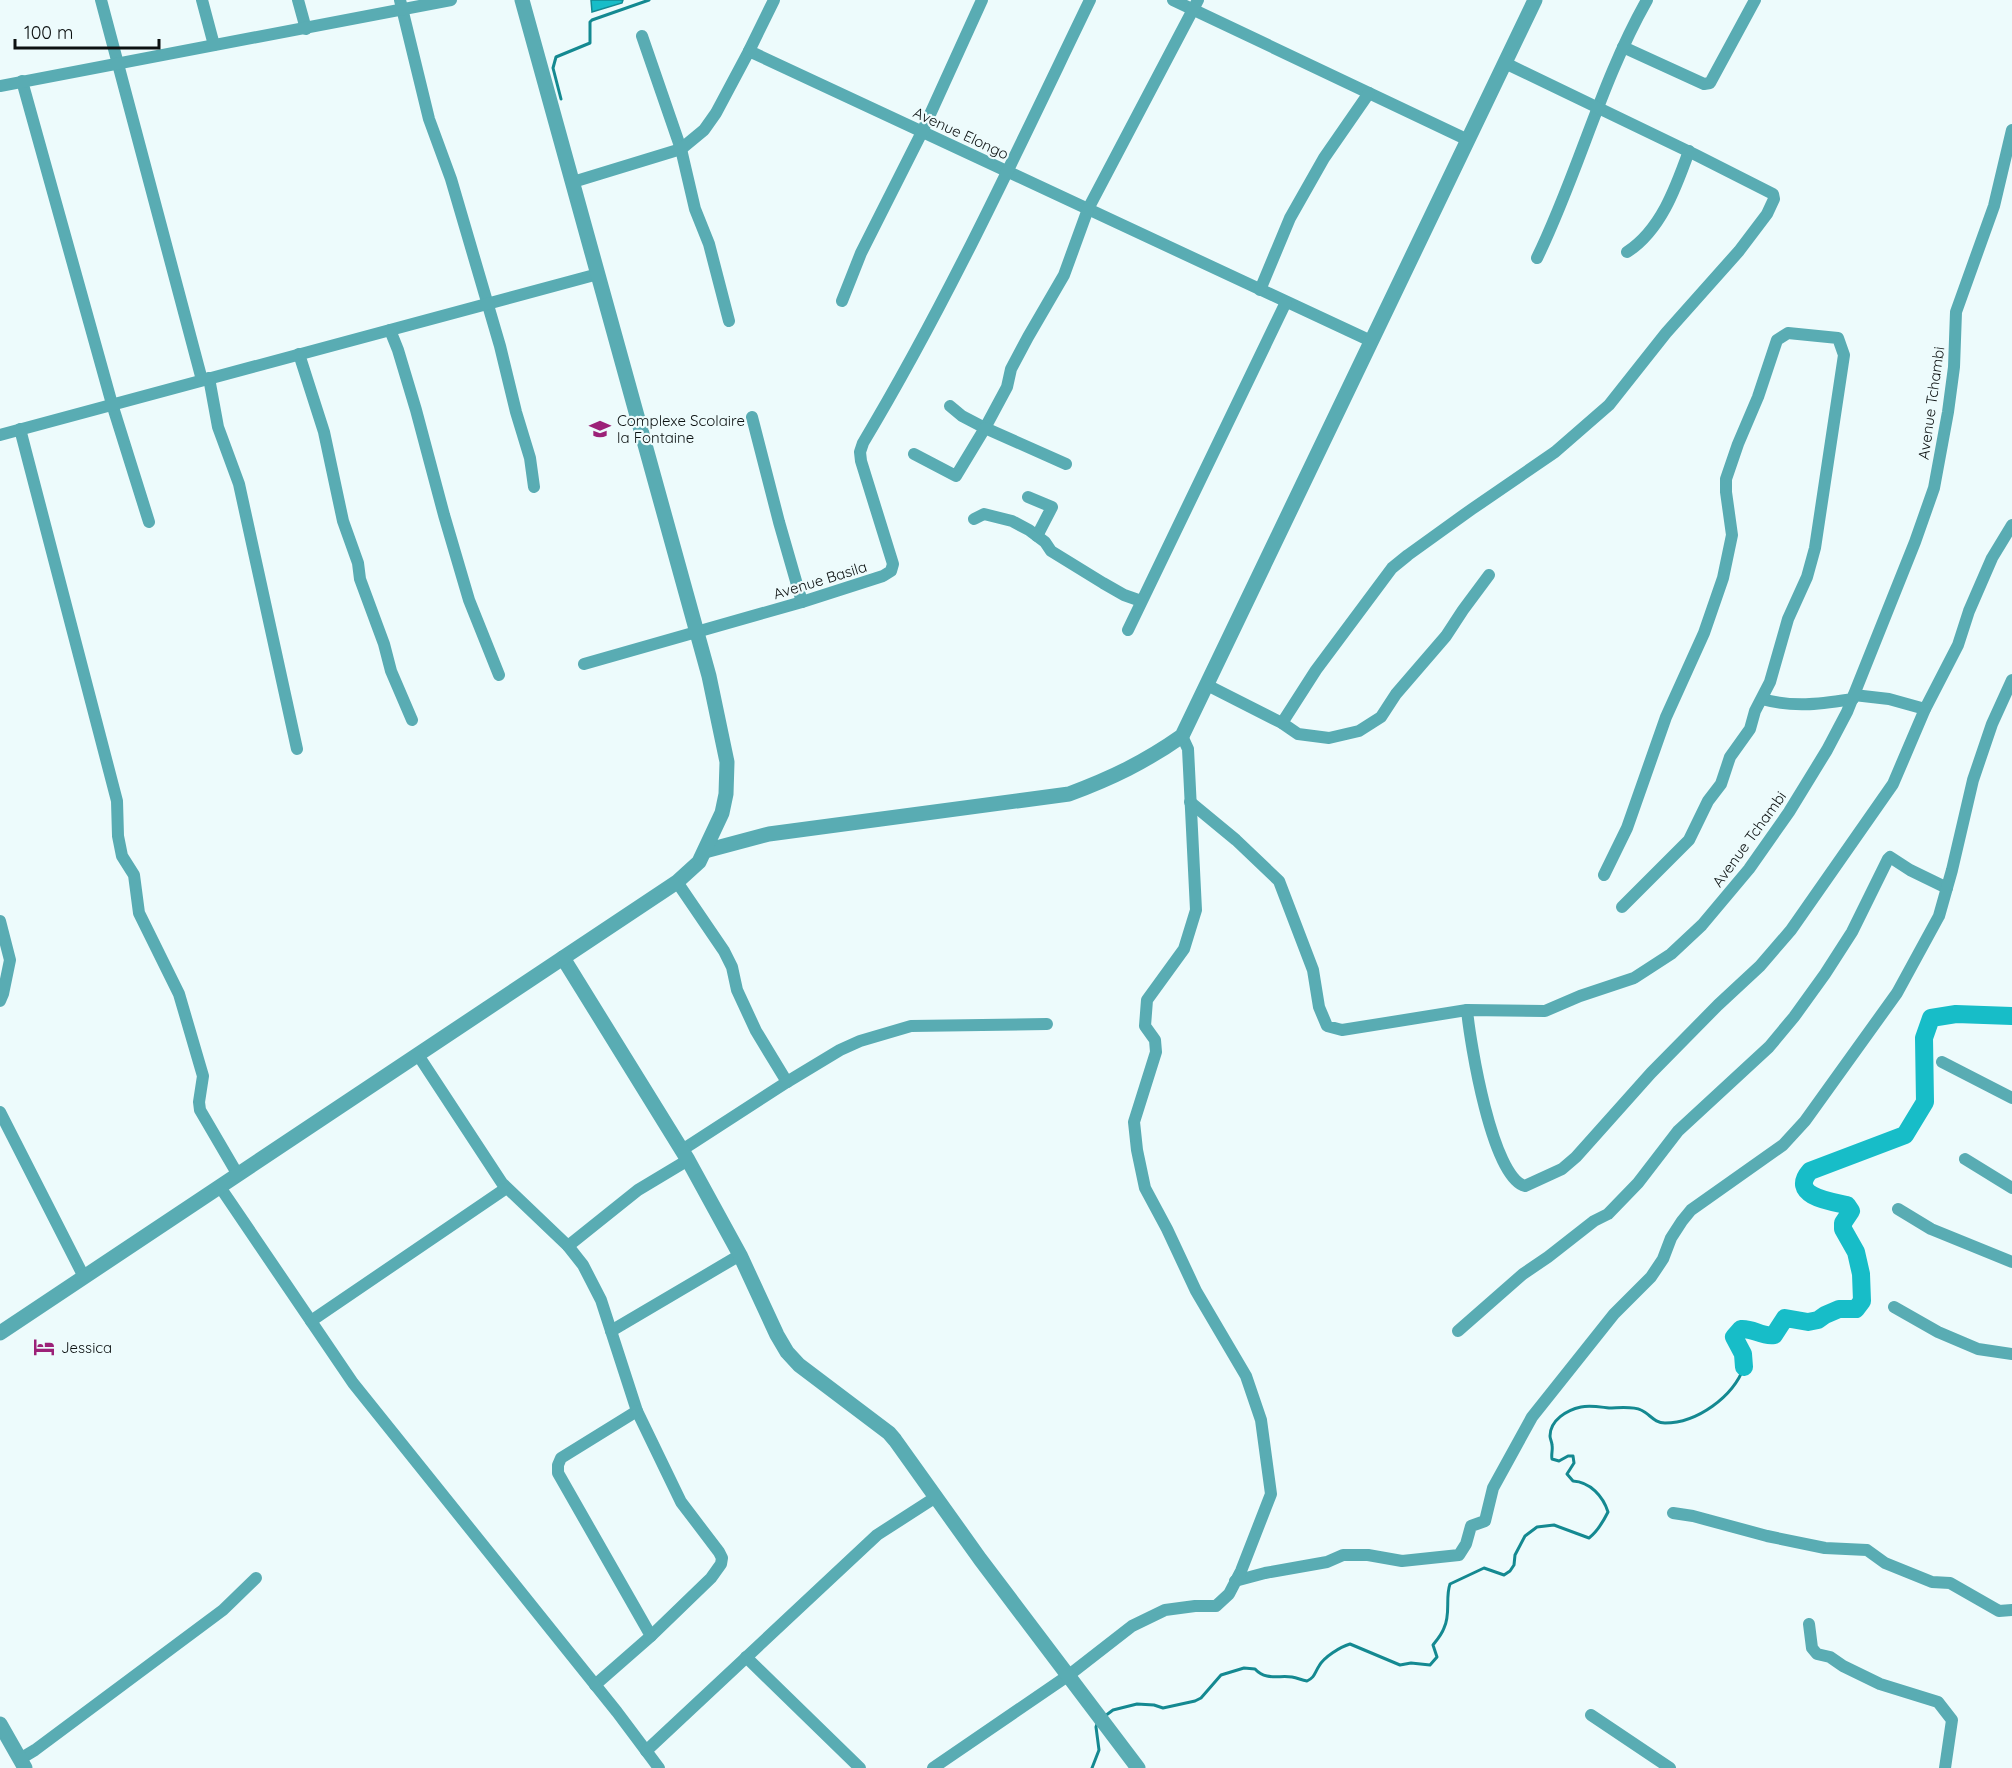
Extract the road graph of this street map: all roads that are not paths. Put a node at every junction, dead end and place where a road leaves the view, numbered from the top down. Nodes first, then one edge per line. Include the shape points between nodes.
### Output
1 (101, 0) edge
2 (201, 0) edge
3 (298, 0) edge
4 (451, 0) edge
5 (522, 0) edge
6 (774, 0) edge
7 (982, 0) edge
8 (1090, 0) edge
9 (1173, 0) edge
10 (1535, 0) edge
11 (1647, 0) edge
12 (1755, 0) edge
13 (401, 5) edge
14 (1196, 5) edge
15 (306, 29) junction
16 (642, 36) dead end
17 (214, 45) junction
18 (1623, 47) junction
19 (749, 51) junction
20 (117, 63) junction
21 (1505, 63) junction
22 (22, 81) junction
23 (0, 86) edge
24 (1369, 93) junction
25 (1598, 108) junction
26 (2012, 130) edge
27 (922, 132) junction
28 (1468, 140) junction
29 (681, 149) junction
30 (1689, 151) junction
31 (1007, 171) junction
32 (573, 183) junction
33 (1088, 209) junction
34 (1627, 252) dead end
35 (1537, 258) dead end
36 (598, 274) junction
37 (1260, 290) junction
38 (842, 301) dead end
39 (1286, 302) junction
40 (488, 303) junction
41 (729, 321) dead end
42 (390, 330) junction
43 (1371, 342) junction
44 (299, 354) junction
45 (205, 379) junction
46 (112, 404) junction
47 (950, 406) dead end
48 (752, 417) dead end
49 (985, 428) junction
50 (20, 429) junction
51 (0, 435) edge
52 (914, 454) dead end
53 (1066, 465) dead end
54 (534, 486) dead end
55 (1028, 497) dead end
56 (974, 519) dead end
57 (149, 522) dead end
58 (2012, 525) edge
59 (1037, 536) junction
60 (1489, 575) dead end
61 (1141, 601) junction
62 (802, 602) junction
63 (1128, 630) dead end
64 (698, 632) junction
65 (584, 664) dead end
66 (499, 675) dead end
67 (2012, 680) edge
68 (1206, 685) junction
69 (1853, 697) junction
70 (1762, 699) junction
71 (1925, 709) junction
72 (412, 720) dead end
73 (1282, 723) junction
74 (1182, 736) junction
75 (297, 749) dead end
76 (1190, 802) junction
77 (705, 851) junction
78 (1604, 875) dead end
79 (677, 882) junction
80 (1947, 888) junction
81 (1622, 907) dead end
82 (0, 921) edge
83 (563, 958) junction
84 (0, 1001) edge
85 (1467, 1010) junction
86 (1047, 1024) dead end
87 (418, 1055) junction
88 (1942, 1062) dead end
89 (787, 1082) junction
90 (2012, 1098) edge
91 (0, 1112) edge
92 (685, 1155) junction
93 (1965, 1159) dead end
94 (238, 1174) junction
95 (220, 1187) junction
96 (2012, 1188) edge
97 (506, 1189) dead end
98 (1898, 1209) dead end
99 (568, 1245) junction
100 (740, 1255) junction
101 (2012, 1262) edge
102 (84, 1278) junction
103 (1894, 1307) dead end
104 (311, 1321) junction
105 (611, 1331) junction
106 (1458, 1331) dead end
107 (0, 1334) edge
108 (2012, 1354) edge
109 (638, 1411) junction
110 (936, 1497) junction
111 (1673, 1513) dead end
112 (255, 1578) dead end
113 (1235, 1581) junction
114 (2012, 1610) edge
115 (1809, 1624) dead end
116 (651, 1636) junction
117 (746, 1657) junction
118 (1069, 1675) junction
119 (595, 1685) junction
120 (1591, 1715) dead end
121 (0, 1724) edge
122 (646, 1750) junction
123 (23, 1764) edge
124 (659, 1768) edge
125 (860, 1768) edge
126 (933, 1768) edge
127 (1138, 1768) edge
128 (1670, 1768) edge
129 (1945, 1768) edge

1 - 20 street
2 - 17 street
3 - 15 street
4 - 13 street
5 - 32 street
6 - 19 street
7 - 27 street
8 - 31 street
9 - 14 street
10 - 21 street
11 - 18 street
12 - 18 street via 1710,83 1704,84
13 - 15 street
13 - 40 street via 429,119
14 - 24 street
14 - 33 street
15 - 17 street
16 - 29 street
17 - 20 street
18 - 25 street
19 - 27 street, Avenue Elongo
19 - 29 street via 716,113
20 - 22 street
20 - 45 street
21 - 25 street
21 - 28 street
22 - 23 street
22 - 46 street
24 - 28 street
24 - 37 street via 1324,158 1290,218
25 - 30 street
25 - 35 street
26 - 69 street, Avenue Tchambi via 1994,206 1956,312 1954,367 1934,488
27 - 31 street, Avenue Elongo
27 - 38 street via 861,253
28 - 43 street
29 - 32 street
29 - 41 street
30 - 34 street via 1676,187 1657,221
30 - 73 street via 1773,195 1767,214 1600,413 1555,452 1392,568
31 - 33 street, Avenue Elongo
31 - 62 street, Avenue Basila via 860,452 893,564 891,571
32 - 36 street
33 - 37 street, Avenue Elongo
33 - 49 street via 1064,275 1011,369 1007,387
36 - 40 street
36 - 64 street
37 - 39 street, Avenue Elongo
39 - 43 street, Avenue Elongo
39 - 61 street
40 - 42 street
40 - 54 street
42 - 44 street
42 - 66 street via 469,600
43 - 68 street
44 - 45 street
44 - 72 street via 324,432 360,579
45 - 46 street
45 - 75 street via 239,484
46 - 50 street
46 - 57 street
47 - 49 street
48 - 62 street
49 - 52 street via 956,476
49 - 53 street
50 - 51 street
50 - 94 street via 117,801 122,856 134,875 139,913 180,996 203,1076 200,1110
55 - 59 street via 1052,507
56 - 59 street via 984,514 996,516
58 - 71 street via 1992,558 1958,645
59 - 61 street via 1051,551 1103,584
60 - 73 street via 1381,717 1359,731 1329,738 1298,734
61 - 63 street
62 - 64 street, Avenue Basila
64 - 65 street, Avenue Basila
64 - 77 street via 727,762 722,813
67 - 80 street via 1973,780
68 - 73 street
68 - 74 street
69 - 70 street via 1808,705 1783,705
69 - 71 street via 1889,699
69 - 85 street, Avenue Tchambi via 1827,750 1749,869 1702,925 1671,954 1634,978 1545,1011
70 - 78 street via 1815,548 1844,355 1839,338 1788,333 1777,340 1726,479 1732,535 1723,578 1704,633 1666,717 1627,828
70 - 81 street via 1750,729 1730,757 1689,840
71 - 85 street via 1893,784 1791,930 1760,966 1651,1072 1576,1157 1562,1169 1525,1186 1506,1167 1492,1132 1470,1043
74 - 76 street via 1188,749
74 - 77 street via 1111,778 1069,794 770,834
76 - 85 street, Avenue Tchambi via 1278,881 1313,970 1319,1007 1327,1026 1342,1030
76 - 113 street via 1195,915 1184,949 1147,1000 1145,1026 1155,1040 1156,1052 1134,1126 1147,1194 1196,1291 1245,1372 1261,1420 1271,1494
77 - 79 street
79 - 83 street
79 - 89 street via 724,951 756,1031
80 - 106 street via 1890,857 1852,932 1769,1047 1678,1131 1608,1214 1523,1274
80 - 113 street via 1939,916 1897,993 1805,1121 1783,1145 1691,1210 1651,1277 1614,1314 1535,1412 1493,1488 1485,1521 1471,1526 1459,1555 1402,1561 1343,1555 1327,1562
82 - 84 street via 10,960
83 - 87 street
83 - 92 street
86 - 89 street via 911,1026 840,1050
87 - 94 street
87 - 99 street via 502,1183
88 - 90 street
89 - 92 street
91 - 102 street
92 - 99 street
92 - 100 street
93 - 96 street
94 - 95 street
95 - 102 street
95 - 104 street
97 - 104 street
98 - 101 street via 1931,1229
99 - 105 street via 601,1300
100 - 105 street
100 - 110 street via 787,1352 889,1433
102 - 107 street
103 - 108 street via 1978,1349
104 - 119 street via 353,1383
105 - 109 street
109 - 116 street via 681,1502 722,1558 711,1578
109 - 116 street via 561,1458 558,1473
110 - 117 street via 877,1535
110 - 118 street
111 - 114 street via 1825,1548 1867,1550 1888,1564 1932,1581 1950,1583 1999,1611
112 - 123 street via 223,1610 35,1750
113 - 118 street via 1229,1594 1216,1606 1165,1610 1132,1626
115 - 129 street via 1812,1648 1817,1654 1880,1684 1941,1704 1952,1720
116 - 119 street
117 - 122 street
117 - 125 street
118 - 126 street
118 - 127 street
119 - 122 street
120 - 128 street
121 - 123 street
122 - 124 street

